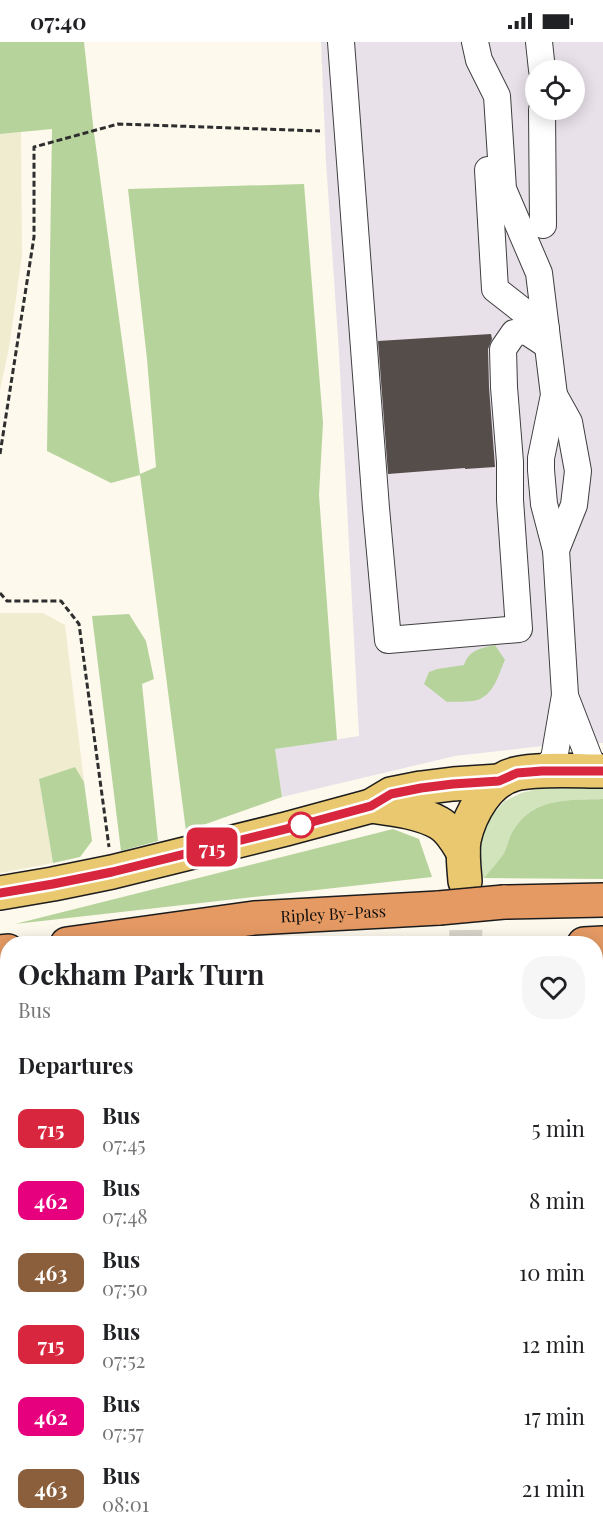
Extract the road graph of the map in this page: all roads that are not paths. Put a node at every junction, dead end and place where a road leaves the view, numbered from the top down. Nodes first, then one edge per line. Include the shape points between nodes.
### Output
1 (341, 42) edge
2 (475, 42) edge
3 (539, 42) edge
4 (541, 60) edge
5 (489, 79) junction
6 (542, 120) edge
7 (543, 225) dead end
8 (547, 337) junction
9 (554, 395) junction
10 (556, 550) junction
11 (565, 695) junction
12 (542, 771) junction
13 (599, 771) edge
14 (499, 781) junction
15 (371, 806) junction
16 (0, 893) edge
17 (603, 900) edge
18 (125, 936) edge

1 - 8 lane via 388,640 519,629 503,349 514,333 526,331
2 - 5 lane
3 - 4 lane
5 - 8 lane via 497,96 503,189 539,273
5 - 8 lane via 481,87 495,289
6 - 7 lane
8 - 9 lane
9 - 10 lane via 541,458 544,504
9 - 10 lane via 569,423 578,471 574,505
10 - 11 lane
11 - 12 lane via 554,759
11 - 13 lane via 589,758
12 - 13 main road
12 - 14 main road via 517,773
14 - 15 main road via 421,788 391,794
14 - 15 main road via 478,806 467,831 464,867 455,838 440,824 397,809
15 - 16 main road via 112,872
17 - 18 highway, Ripley By-Pass, bridge via 504,902 254,918

